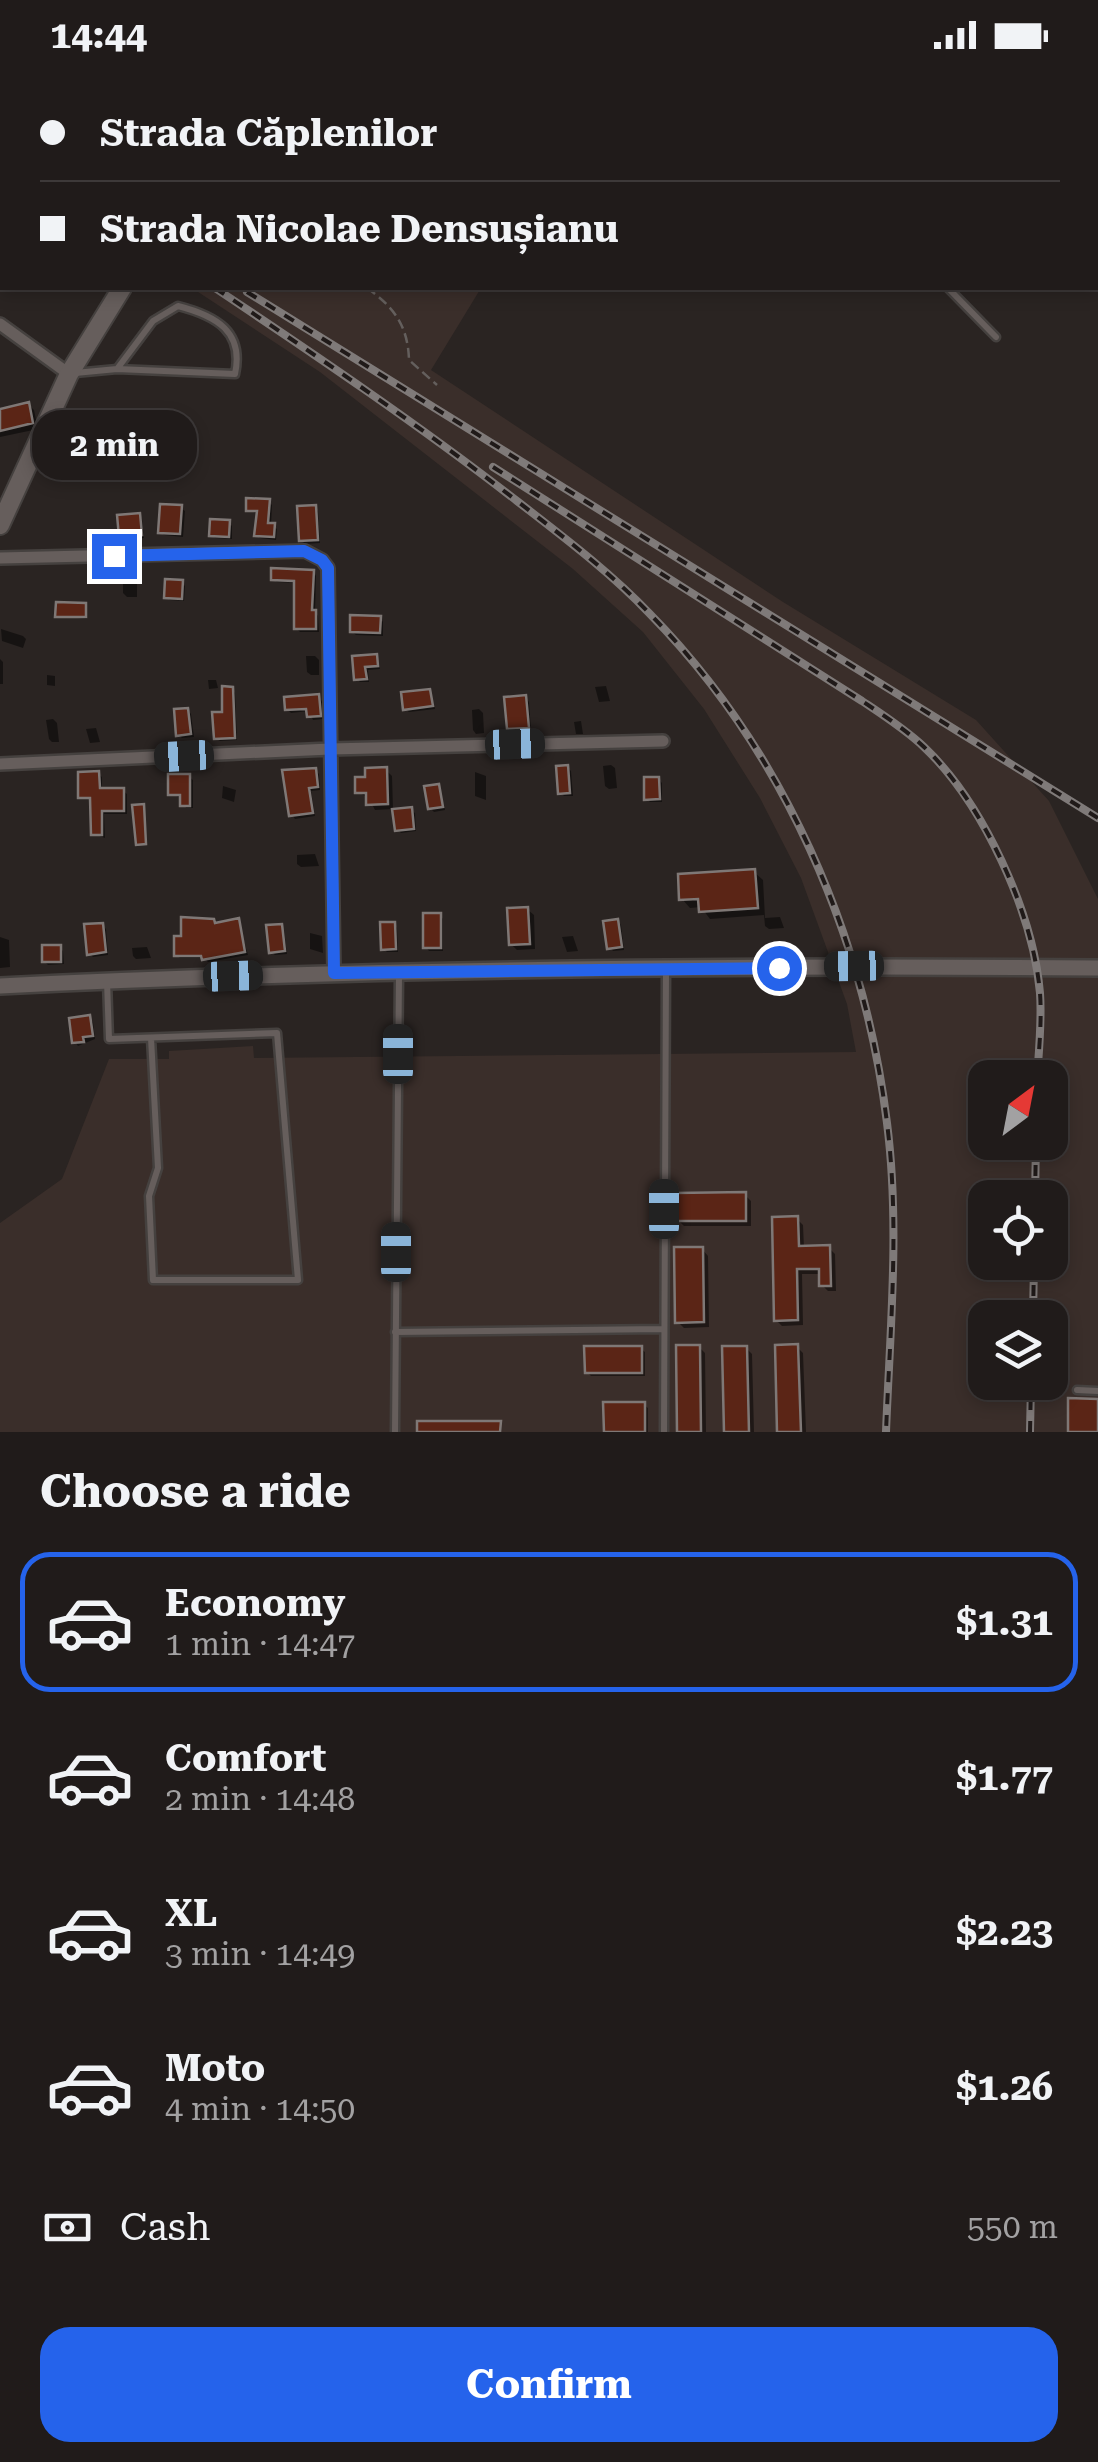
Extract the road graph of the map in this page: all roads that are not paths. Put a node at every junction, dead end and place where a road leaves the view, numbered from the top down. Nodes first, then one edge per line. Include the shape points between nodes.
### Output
1 (121, 290) edge
2 (950, 290) edge
3 (0, 324) edge
4 (996, 337) dead end
5 (117, 369) junction
6 (69, 374) junction
7 (0, 524) edge
8 (0, 558) edge
9 (663, 741) dead end
10 (330, 749) junction
11 (0, 764) edge
12 (1098, 968) edge
13 (666, 970) junction
14 (334, 973) junction
15 (399, 974) junction
16 (107, 981) junction
17 (0, 986) edge
18 (151, 1038) junction
19 (662, 1329) junction
20 (396, 1332) junction
21 (1077, 1390) dead end
22 (1098, 1391) edge
23 (394, 1432) edge
24 (664, 1432) edge

1 - 6 main road
2 - 4 lane
3 - 6 street
5 - 5 lane via 153,320 178,306 201,312 233,335 239,355 235,374
5 - 6 lane
6 - 7 main road
8 - 10 street via 304,551 322,560 328,568
9 - 10 street
10 - 11 street
10 - 14 street
12 - 13 street
13 - 15 street
13 - 19 lane
14 - 15 street
14 - 16 street
15 - 20 lane
16 - 17 street
16 - 18 lane via 109,1039
18 - 18 lane via 158,1168 148,1196 153,1280 298,1280 277,1032
19 - 20 lane
19 - 24 lane
20 - 23 lane
21 - 22 lane

